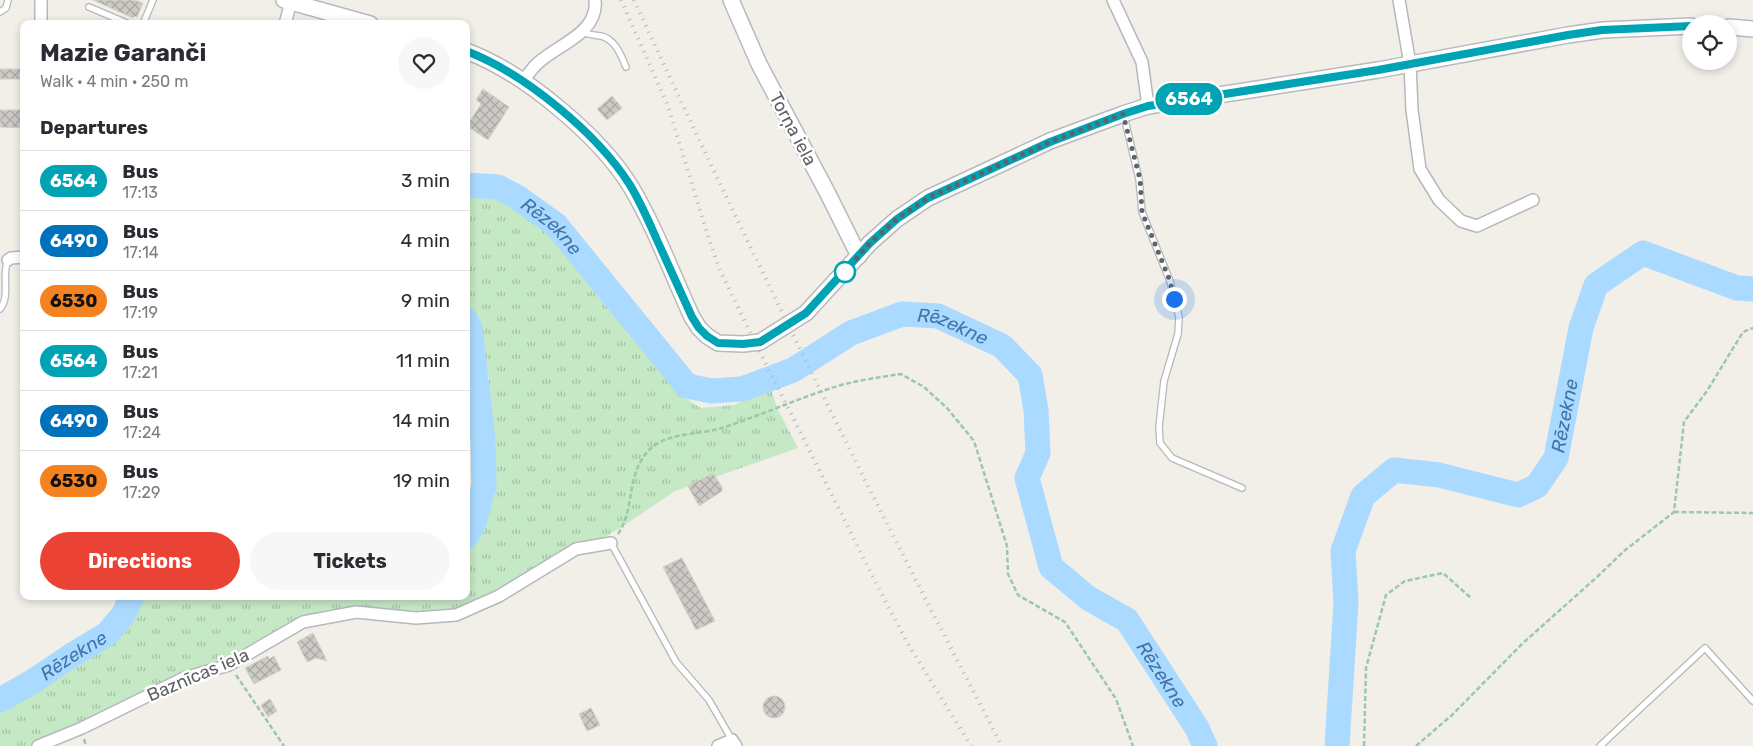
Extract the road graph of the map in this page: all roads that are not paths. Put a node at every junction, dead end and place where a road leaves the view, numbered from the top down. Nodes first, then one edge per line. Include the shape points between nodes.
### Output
1 (8, 0) edge
2 (41, 0) edge
3 (153, 0) edge
4 (595, 0) edge
5 (730, 0) edge
6 (1113, 0) edge
7 (1399, 0) edge
8 (287, 1) edge
9 (89, 7) dead end
10 (0, 12) edge
11 (41, 20) edge
12 (120, 20) edge
13 (145, 20) edge
14 (285, 20) edge
15 (356, 20) edge
16 (1682, 26) edge
17 (1737, 28) edge
18 (1753, 29) edge
19 (581, 31) junction
20 (470, 53) edge
21 (1410, 64) junction
22 (626, 67) dead end
23 (523, 81) junction
24 (1148, 106) junction
25 (1123, 114) junction
26 (1533, 200) dead end
27 (859, 256) junction
28 (20, 257) edge
29 (8, 260) joint
30 (0, 309) edge
31 (1242, 488) dead end
32 (611, 543) joint
33 (1753, 701) edge
34 (734, 743) edge
35 (38, 746) edge
36 (718, 746) edge
37 (1600, 746) edge

1 - 10 lane via 6,8
2 - 11 street
3 - 13 lane
4 - 19 street via 594,17
5 - 27 main road, Torņa iela via 759,64
6 - 24 street via 1142,62
7 - 21 street
8 - 14 street
8 - 15 main road
9 - 12 lane
16 - 21 main road via 1602,30
17 - 18 main road
19 - 22 lane via 612,42
19 - 23 street via 538,62
20 - 23 main road
21 - 24 main road
21 - 26 street via 1420,169 1439,200 1461,221 1477,226
23 - 27 main road via 584,131 615,164 642,206 692,317 703,332 718,343 760,342 806,313
24 - 25 main road
25 - 27 main road via 1050,142 928,198 897,219
25 - 31 lane via 1140,179 1142,212 1170,281 1179,317 1178,334 1164,382 1160,444 1172,458
28 - 29 street
29 - 30 lane via 5,298
32 - 34 lane via 676,662 709,700
32 - 35 street, Baznīcas iela via 576,550 499,596 456,615 416,618 356,612 303,622 229,665 184,678
33 - 37 lane via 1705,648
34 - 36 street

